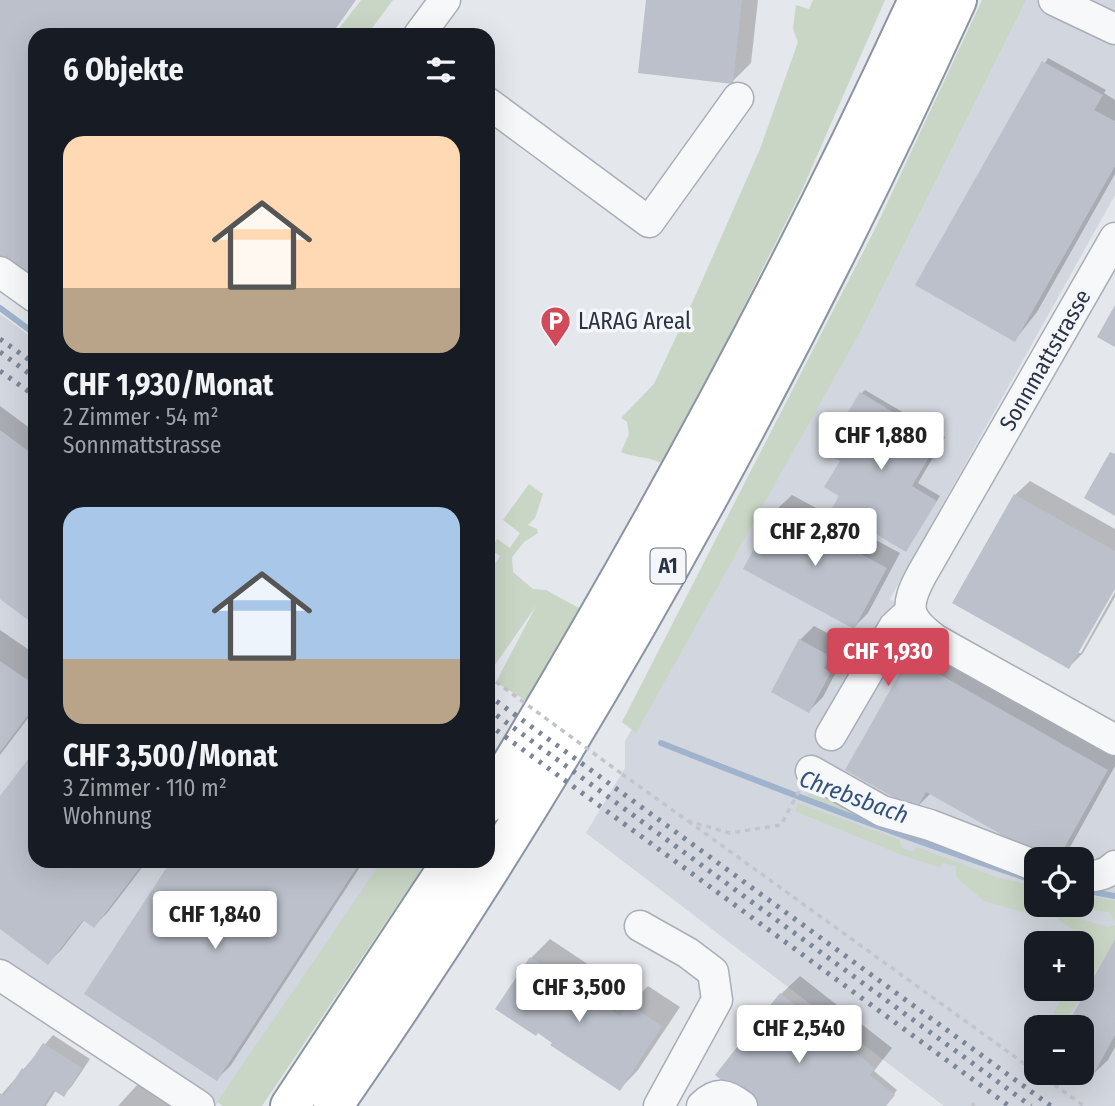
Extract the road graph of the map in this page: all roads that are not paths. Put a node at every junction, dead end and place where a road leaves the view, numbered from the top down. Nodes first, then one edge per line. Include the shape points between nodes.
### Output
1 (444, 0) edge
2 (918, 0) edge
3 (957, 0) edge
4 (1054, 0) edge
5 (424, 28) edge
6 (1115, 29) edge
7 (738, 98) dead end
8 (495, 108) edge
9 (1115, 239) edge
10 (0, 271) edge
11 (28, 292) edge
12 (910, 612) junction
13 (831, 735) dead end
14 (1115, 740) edge
15 (805, 780) road end
16 (495, 791) edge
17 (495, 859) edge
18 (1024, 861) edge
19 (1115, 866) edge
20 (448, 868) edge
21 (489, 868) edge
22 (1094, 876) edge
23 (640, 926) dead end
24 (0, 975) edge
25 (199, 1106) edge
26 (290, 1106) edge
27 (333, 1106) edge
28 (659, 1106) edge
29 (702, 1106) edge
30 (742, 1106) edge

1 - 5 street
2 - 16 highway, A1 via 805,236 689,458
3 - 17 highway, A1 via 800,322 668,566
4 - 6 street
7 - 8 street via 649,222
9 - 12 street, Sonnmattstrasse via 922,574
10 - 11 street
12 - 13 street, Sonnmattstrasse via 894,627
12 - 14 street via 921,629 936,640
15 - 18 street
19 - 22 street
20 - 26 highway
21 - 27 highway, A1
23 - 28 street via 713,972 717,1000
24 - 25 street
29 - 30 street via 720,1094

